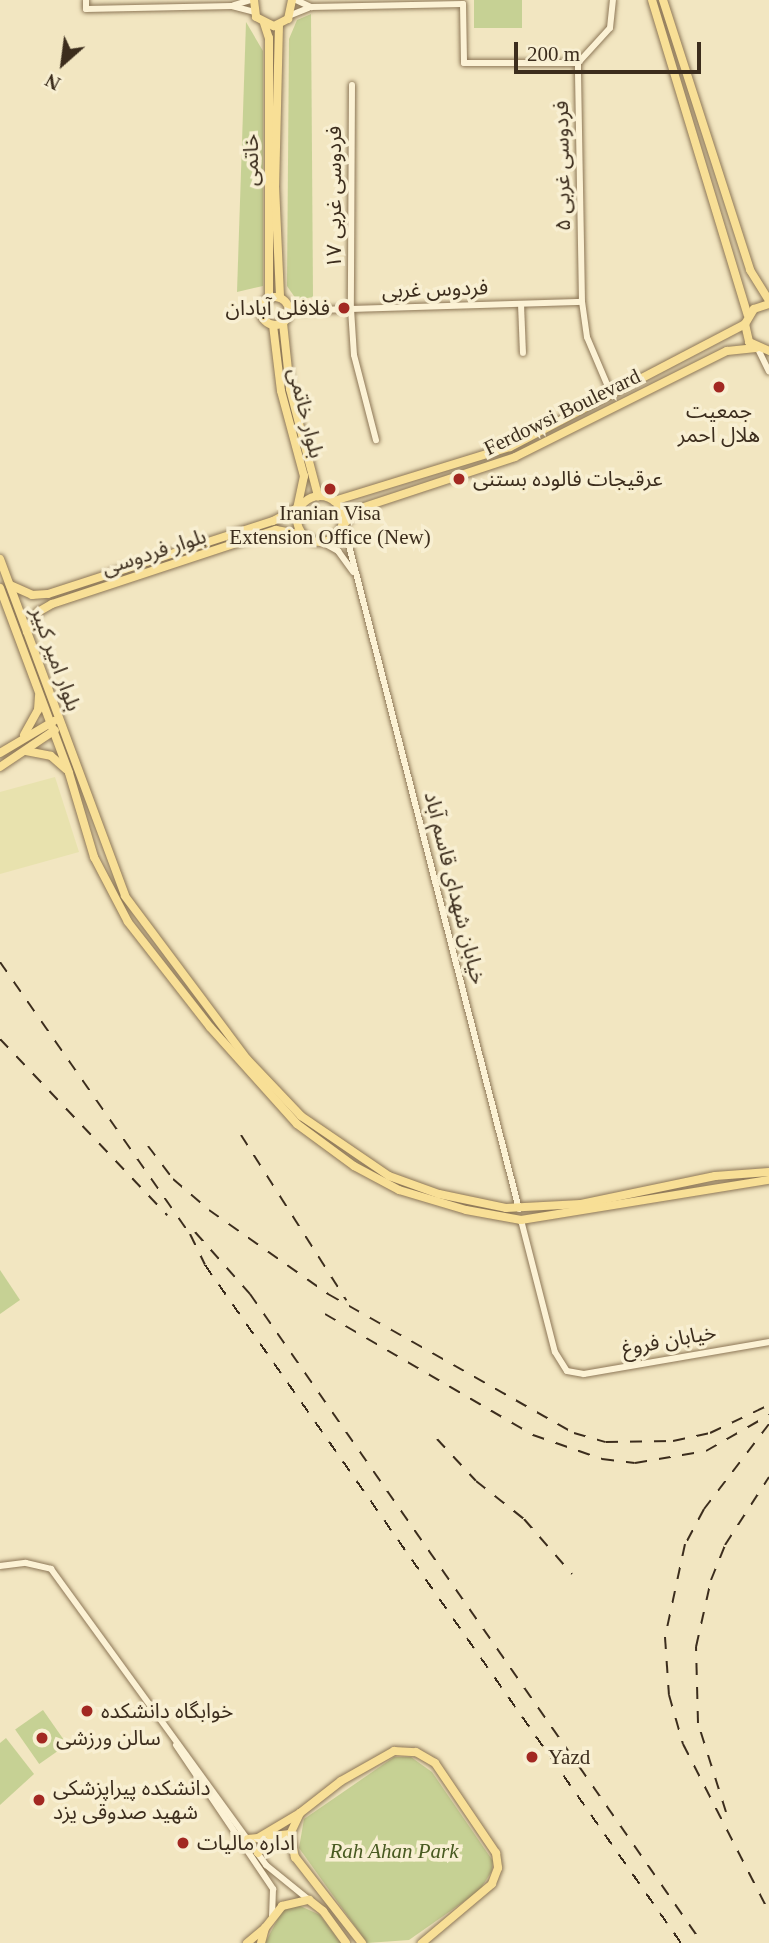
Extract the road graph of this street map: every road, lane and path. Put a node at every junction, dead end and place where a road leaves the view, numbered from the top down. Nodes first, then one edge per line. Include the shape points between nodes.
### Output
1 (86, 0) edge
2 (252, 0) edge
3 (294, 0) edge
4 (613, 0) edge
5 (652, 0) edge
6 (663, 0) edge
7 (232, 6) junction
8 (311, 8) junction
9 (254, 12) junction
10 (290, 15) junction
11 (264, 23) junction
12 (279, 24) junction
13 (578, 63) junction
14 (352, 85) dead end
15 (757, 285) junction
16 (744, 294) junction
17 (269, 298) junction
18 (280, 298) junction
19 (582, 302) junction
20 (769, 303) edge
21 (522, 304) junction
22 (351, 309) junction
23 (289, 311) junction
24 (747, 320) junction
25 (283, 323) junction
26 (273, 325) junction
27 (723, 338) junction
28 (757, 348) junction
29 (727, 351) junction
30 (769, 351) edge
31 (523, 353) dead end
32 (769, 372) edge
33 (612, 396) junction
34 (376, 440) dead end
35 (318, 496) junction
36 (334, 502) junction
37 (296, 508) junction
38 (344, 525) junction
39 (304, 535) junction
40 (320, 541) junction
41 (0, 559) edge
42 (357, 577) junction
43 (10, 584) junction
44 (0, 587) edge
45 (27, 632) junction
46 (39, 693) junction
47 (50, 721) junction
48 (61, 721) junction
49 (54, 732) junction
50 (20, 740) junction
51 (26, 751) junction
52 (0, 754) edge
53 (0, 767) edge
54 (74, 772) junction
55 (769, 1172) edge
56 (769, 1180) edge
57 (519, 1209) junction
58 (521, 1220) junction
59 (769, 1342) edge
60 (0, 1566) edge
61 (176, 1744) junction
62 (300, 1813) junction
63 (290, 1834) junction
64 (248, 1839) junction
65 (258, 1853) junction
66 (309, 1900) junction
67 (272, 1916) junction
68 (265, 1928) junction
69 (247, 1943) edge
70 (261, 1943) edge
71 (346, 1943) edge
72 (362, 1943) edge
73 (422, 1943) edge

1 - 7 street via 86,9
2 - 7 street
2 - 9 main road
3 - 8 street
3 - 10 main road
4 - 13 street via 610,28
5 - 16 main road
6 - 15 main road
7 - 9 street
8 - 10 street
8 - 13 street via 463,4 464,64
9 - 11 main road
10 - 12 main road
11 - 12 main road
11 - 17 main road, خاتمی via 269,38
12 - 18 main road, خاتمی via 275,186
13 - 19 street, فردوسی غربی ۵
14 - 22 street, فردوسی غربی ۱۷
15 - 16 main road via 753,293
15 - 20 main road
16 - 24 main road
17 - 18 main road
17 - 26 main road via 261,311
18 - 23 main road
19 - 21 street, فردوس غربی
19 - 33 street, فردوسی غربی ۵ via 587,337
20 - 24 main road, Ferdowsi Boulevard
21 - 22 street, فردوس غربی
21 - 31 street
22 - 23 street, فردوس غربی
22 - 34 street, فردوسی غربی ۱۷ via 354,355
23 - 25 main road
24 - 27 main road, Ferdowsi Boulevard
24 - 28 main road via 749,342
25 - 26 main road
25 - 35 main road, بلوار خاتمی via 290,389
26 - 37 main road, بلوار خاتمی via 281,391 303,476
27 - 29 main road via 729,343
27 - 33 main road, Ferdowsi Boulevard
28 - 29 main road, Ferdowsi Boulevard
28 - 30 main road, Ferdowsi Boulevard
28 - 32 street
29 - 38 main road, Ferdowsi Boulevard via 515,457 358,509
33 - 36 main road, Ferdowsi Boulevard via 488,456
35 - 36 main road
35 - 37 main road
36 - 38 main road
37 - 39 main road via 296,521
37 - 43 main road, بلوار فردوسی via 273,521 48,594 32,595
38 - 40 main road via 335,537
38 - 42 street, خیابان شهدای قاسم آباد
39 - 40 main road
39 - 45 main road, بلوار فردوسی via 276,530 52,604 38,612
40 - 42 street via 338,551
41 - 43 main road, بلوار امیر کبیر
42 - 57 street, خیابان شهدای قاسم آباد
43 - 45 main road, بلوار امیر کبیر
44 - 46 main road, بلوار امیر کبیر
45 - 48 main road, بلوار امیر کبیر
46 - 47 main road, بلوار امیر کبیر
46 - 50 main road via 38,710
47 - 48 main road
47 - 49 main road, بلوار امیر کبیر
47 - 50 main road
48 - 49 main road
48 - 54 main road, بلوار امیر کبیر
49 - 51 main road
49 - 54 main road, بلوار امیر کبیر
50 - 52 main road
51 - 53 main road
51 - 54 main road via 51,756
54 - 57 main road via 132,907 247,1059 287,1103 357,1158 389,1175 439,1194
54 - 58 main road via 94,856 134,930 281,1109 333,1151 384,1183 437,1203
55 - 57 main road via 715,1177 582,1204
56 - 58 main road
57 - 58 main road
58 - 59 street, خیابان فروغ via 555,1352 561,1365 575,1374
60 - 61 street via 26,1563 51,1569
61 - 64 street
61 - 67 street via 179,1755 273,1889
62 - 63 main road
62 - 64 main road via 258,1838
62 - 73 main road via 341,1781 394,1751 416,1752 435,1763 496,1853 498,1867 492,1884
63 - 65 main road via 273,1836
63 - 72 main road via 295,1857
64 - 65 street
65 - 66 street via 275,1877
66 - 67 main road via 291,1902
66 - 71 main road
67 - 68 main road
68 - 69 main road
68 - 70 main road

